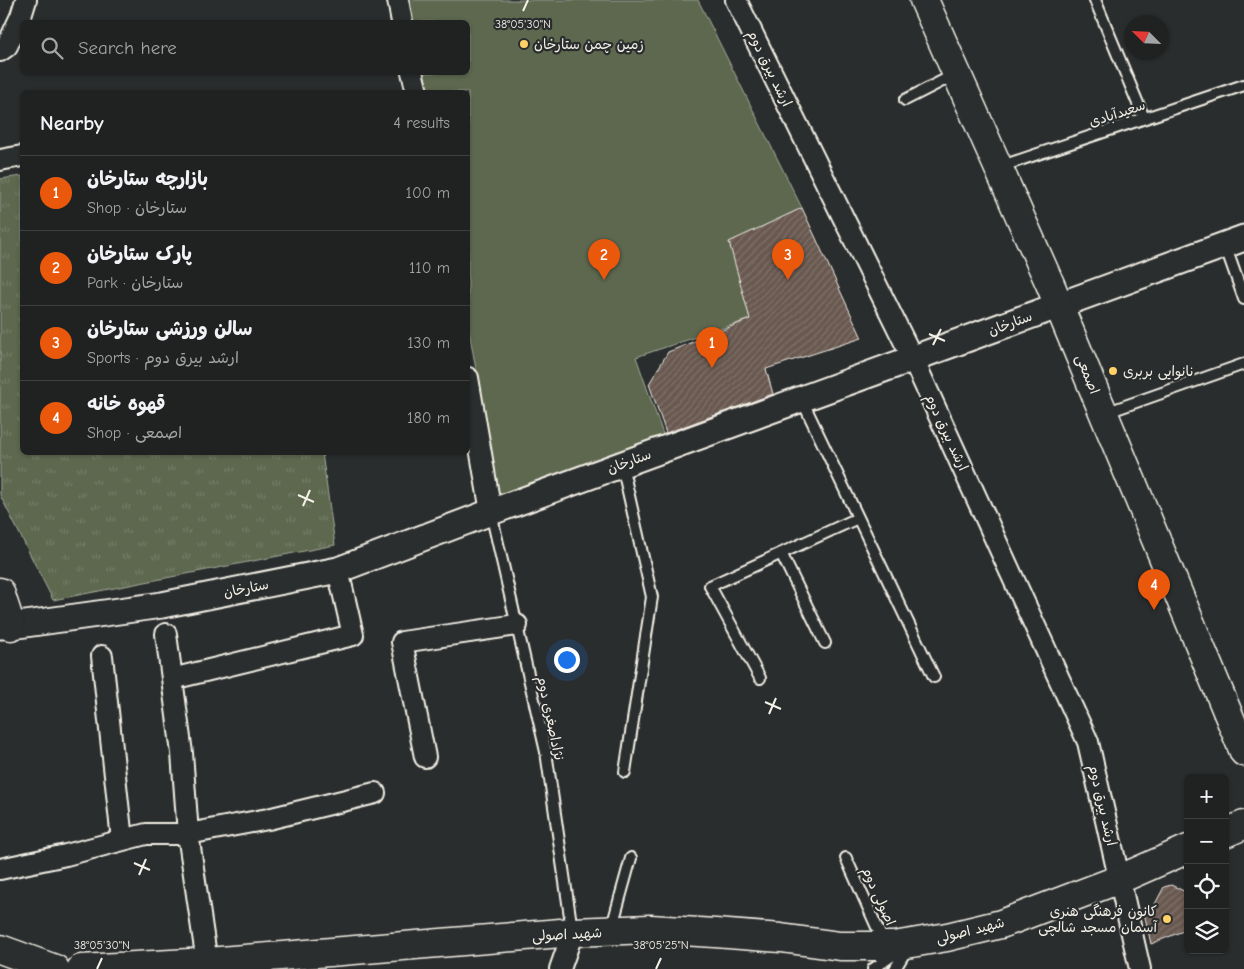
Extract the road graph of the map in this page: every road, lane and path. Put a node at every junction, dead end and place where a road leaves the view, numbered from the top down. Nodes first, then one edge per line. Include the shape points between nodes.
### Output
1 (26, 0) edge
2 (398, 0) edge
3 (736, 0) edge
4 (924, 0) edge
5 (1095, 0) edge
6 (402, 20) edge
7 (0, 51) edge
8 (956, 74) junction
9 (413, 75) edge
10 (1244, 85) edge
11 (416, 90) edge
12 (905, 100) dead end
13 (1144, 118) junction
14 (20, 156) edge
15 (0, 160) edge
16 (998, 167) junction
17 (1234, 242) edge
18 (1244, 299) edge
19 (1059, 306) junction
20 (913, 358) junction
21 (1244, 364) edge
22 (470, 390) edge
23 (802, 399) junction
24 (1104, 413) junction
25 (622, 464) junction
26 (491, 512) junction
27 (858, 518) junction
28 (781, 553) junction
29 (338, 570) junction
30 (0, 592) edge
31 (517, 625) junction
32 (5, 626) edge
33 (166, 634) dead end
34 (826, 644) dead end
35 (102, 656) dead end
36 (934, 677) dead end
37 (760, 678) dead end
38 (172, 679) junction
39 (1244, 752) edge
40 (426, 757) dead end
41 (625, 772) dead end
42 (375, 793) dead end
43 (1244, 825) edge
44 (1229, 831) edge
45 (188, 834) junction
46 (122, 840) junction
47 (1184, 851) edge
48 (631, 858) dead end
49 (846, 858) dead end
50 (0, 869) edge
51 (1120, 879) junction
52 (610, 931) junction
53 (572, 932) junction
54 (0, 949) edge
55 (891, 957) edge
56 (208, 965) edge
57 (55, 969) edge
58 (81, 969) edge
59 (560, 969) edge
60 (1140, 969) edge

1 - 7 street via 7,46
2 - 6 street
3 - 20 street, ارشد بیرق دوم
4 - 8 main road, اصمعی
5 - 13 lane
8 - 12 lane
8 - 16 main road, اصمعی
9 - 11 street
10 - 13 lane, سعیدآبادی
13 - 16 lane, سعیدآبادی
14 - 15 street
16 - 19 main road, اصمعی
17 - 18 lane
17 - 19 street, ستارخان
19 - 20 street, ستارخان
19 - 24 main road, اصمعی
20 - 23 street, ستارخان
20 - 51 street, ارشد بیرق دوم via 1088,742
21 - 24 lane
22 - 26 street
23 - 25 street, ستارخان
23 - 27 lane
24 - 39 main road, اصمعی
25 - 26 street, ستارخان
25 - 41 lane via 652,597
26 - 29 street, ستارخان
26 - 31 lane, نژاداصغری دوم
27 - 28 lane
27 - 36 lane
28 - 34 lane
28 - 37 lane via 710,586
29 - 32 street, ستارخان via 162,605
29 - 38 street via 353,635
30 - 32 main road
31 - 40 street via 402,642
31 - 53 lane, نژاداصغری دوم via 546,752
33 - 38 street
35 - 46 street
38 - 45 street
42 - 45 street
43 - 44 main road
45 - 46 street via 146,834
45 - 56 street
46 - 50 street
47 - 51 main road, شهید اصولی
48 - 52 lane
49 - 55 lane, اصولی دوم
51 - 55 main road, شهید اصولی via 1001,924 947,937
51 - 60 street, ارشد بیرق دوم
52 - 53 main road, شهید اصولی
52 - 55 main road, شهید اصولی via 650,929 781,938
53 - 56 main road, شهید اصولی
53 - 59 street
54 - 57 main road
56 - 58 main road, شهید اصولی

